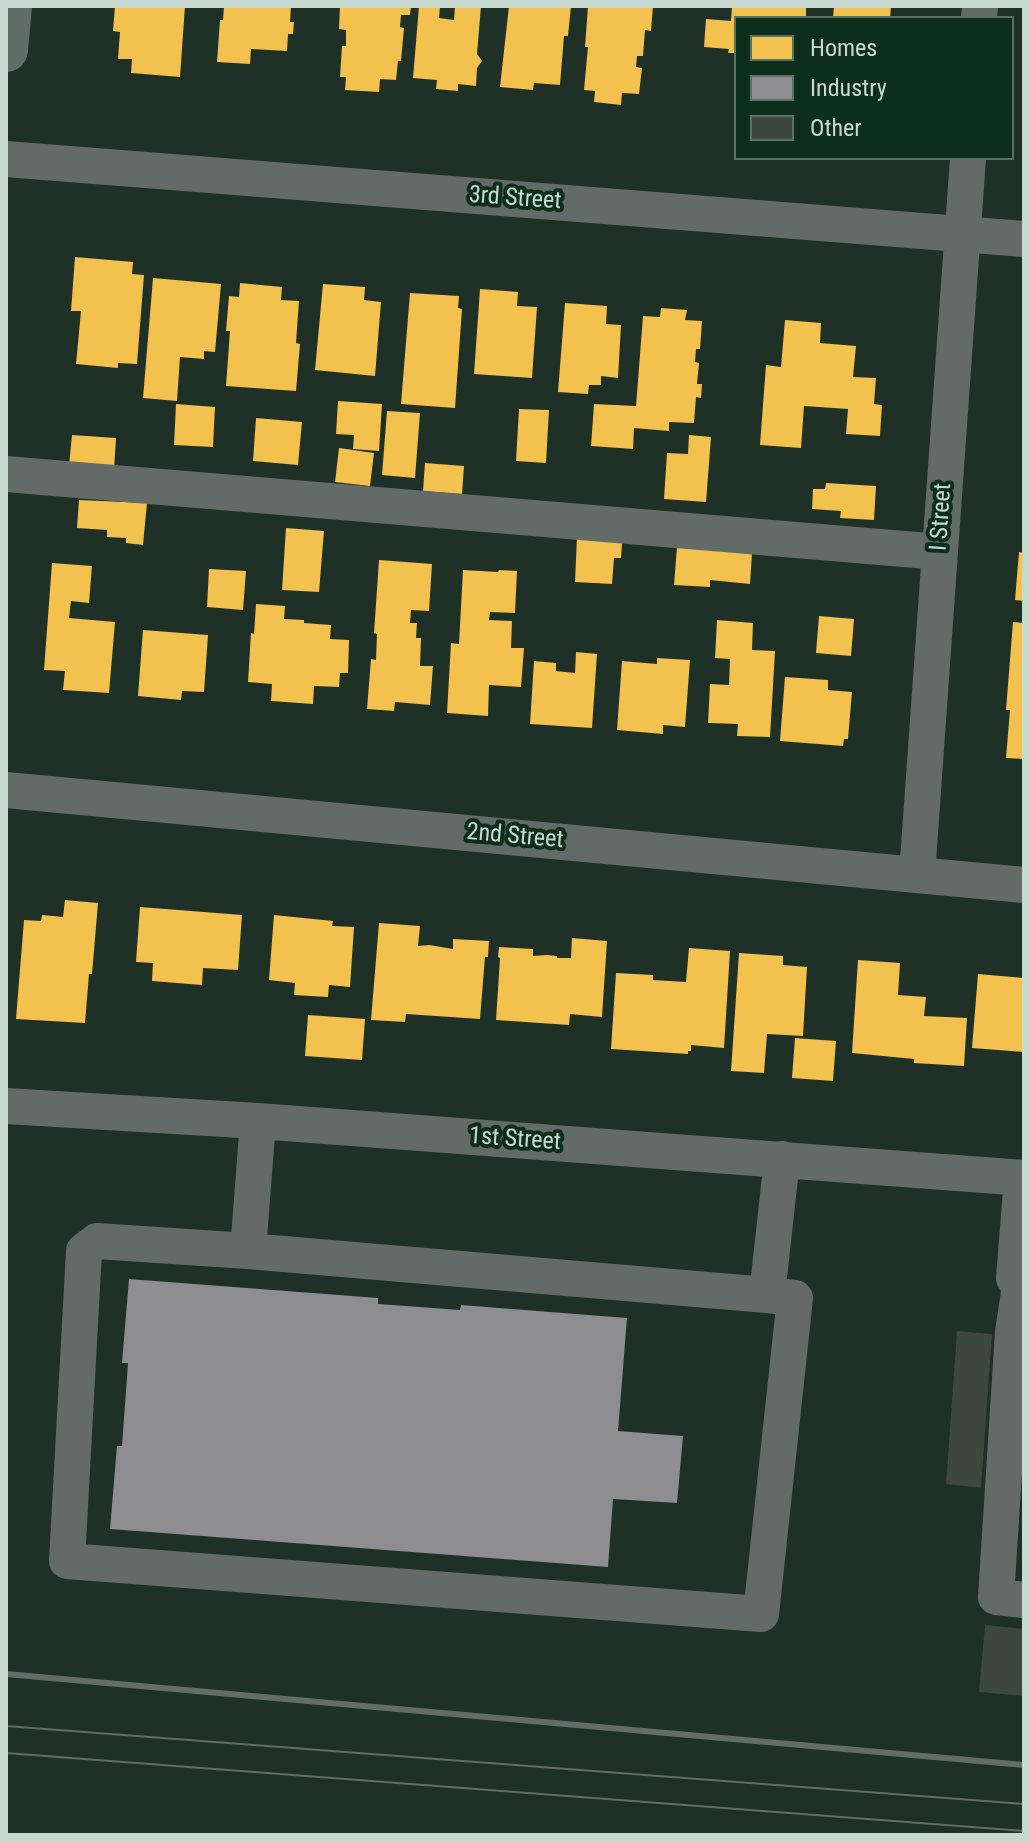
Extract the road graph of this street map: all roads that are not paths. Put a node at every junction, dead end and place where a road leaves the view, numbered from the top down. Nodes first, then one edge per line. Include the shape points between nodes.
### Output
1 (10, 6) edge
2 (6, 50) edge
3 (6, 159) edge
4 (968, 160) edge
5 (962, 233) junction
6 (1024, 239) edge
7 (6, 474) edge
8 (940, 552) junction
9 (6, 790) edge
10 (917, 875) junction
11 (1024, 885) edge
12 (6, 1106) edge
13 (258, 1121) junction
14 (782, 1159) junction
15 (1023, 1178) edge
16 (248, 1251) junction
17 (1022, 1286) edge
18 (767, 1295) junction
19 (1024, 1600) edge

1 - 2 main road
3 - 5 street, 3rd Street
4 - 5 street, I Street
5 - 6 street, 3rd Street
5 - 8 street, I Street
7 - 8 street
8 - 10 street, I Street
9 - 10 street, 2nd Street
10 - 11 street, 2nd Street
12 - 13 street, 1st Street
13 - 14 street, 1st Street
13 - 16 street
14 - 15 street, 1st Street
14 - 18 street
15 - 17 street via 1014,1278
16 - 18 street
16 - 18 street via 97,1241 84,1251 67,1561 761,1614 795,1298
17 - 19 street via 1013,1332 996,1597

